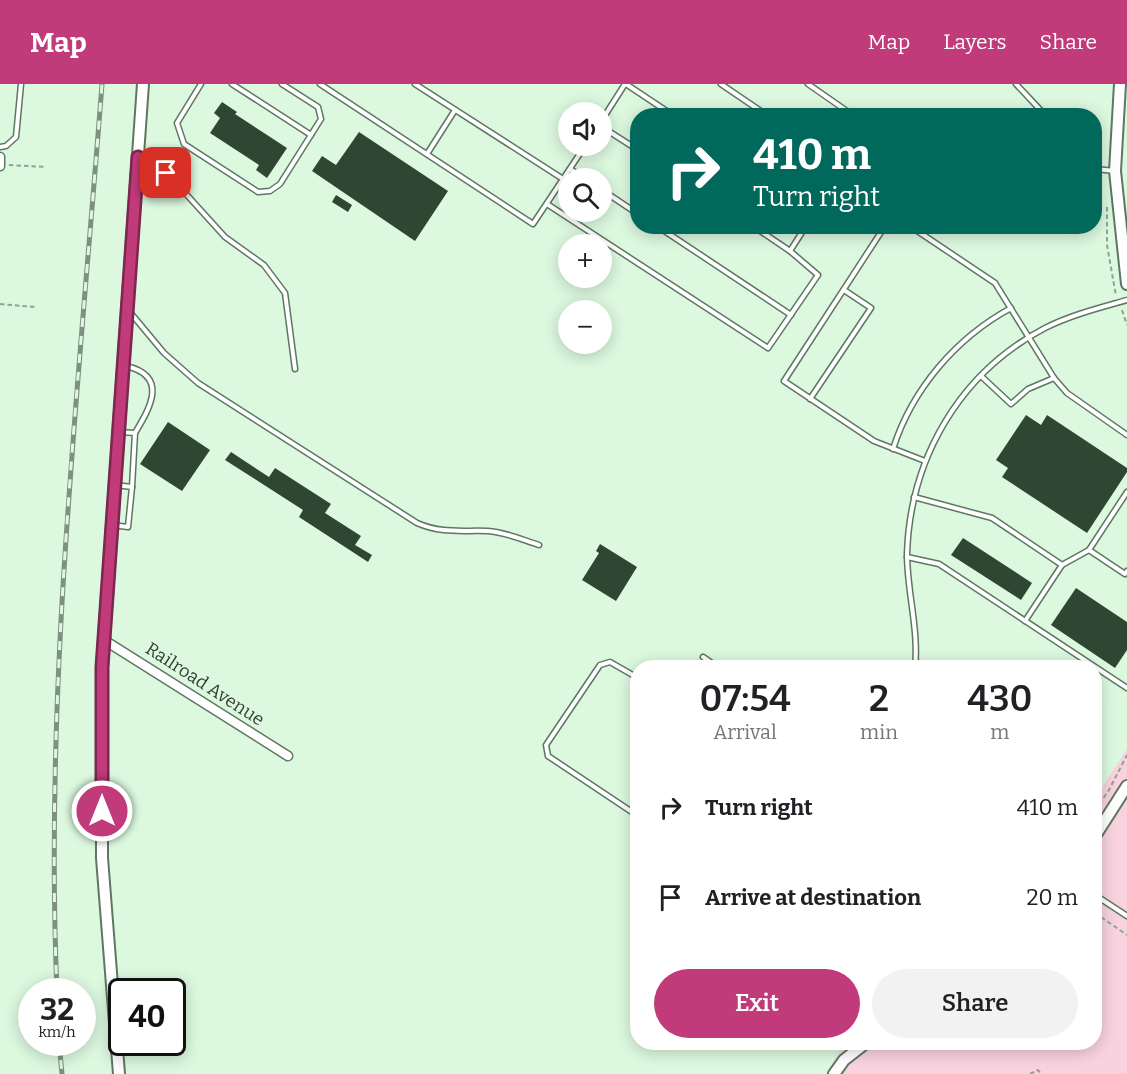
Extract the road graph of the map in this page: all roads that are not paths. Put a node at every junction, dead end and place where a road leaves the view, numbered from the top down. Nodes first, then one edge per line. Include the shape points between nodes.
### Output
1 (21, 84) edge
2 (143, 84) edge
3 (201, 84) edge
4 (232, 84) edge
5 (282, 84) edge
6 (320, 84) edge
7 (415, 84) edge
8 (626, 84) edge
9 (721, 84) edge
10 (808, 84) edge
11 (1016, 84) edge
12 (1120, 84) edge
13 (612, 105) edge
14 (663, 108) edge
15 (756, 108) edge
16 (843, 108) edge
17 (1038, 108) edge
18 (455, 110) junction
19 (612, 133) edge
20 (311, 135) junction
21 (630, 145) edge
22 (0, 147) edge
23 (427, 154) junction
24 (0, 157) edge
25 (138, 157) junction
26 (0, 165) edge
27 (1102, 170) edge
28 (1116, 171) junction
29 (558, 177) edge
30 (558, 188) edge
31 (612, 197) edge
32 (547, 204) junction
33 (630, 209) edge
34 (669, 234) edge
35 (765, 234) edge
36 (802, 234) edge
37 (880, 234) edge
38 (922, 234) edge
39 (790, 251) junction
40 (1127, 284) edge
41 (844, 290) junction
42 (1127, 300) edge
43 (127, 308) junction
44 (1011, 308) junction
45 (791, 315) junction
46 (1029, 339) junction
47 (122, 366) junction
48 (295, 369) dead end
49 (981, 376) junction
50 (1054, 378) junction
51 (810, 399) junction
52 (117, 432) junction
53 (135, 433) junction
54 (1127, 435) edge
55 (893, 448) junction
56 (925, 461) junction
57 (114, 485) junction
58 (132, 486) junction
59 (1127, 492) edge
60 (914, 497) junction
61 (111, 525) junction
62 (539, 545) dead end
63 (1089, 550) junction
64 (907, 557) junction
65 (1062, 564) junction
66 (1127, 571) edge
67 (1025, 621) junction
68 (104, 640) junction
69 (703, 657) dead end
70 (707, 660) edge
71 (916, 660) edge
72 (1084, 660) edge
73 (1102, 672) edge
74 (630, 673) edge
75 (1127, 688) edge
76 (288, 756) dead end
77 (1127, 786) edge
78 (630, 811) edge
79 (1102, 825) edge
80 (1102, 900) edge
81 (1127, 916) edge
82 (857, 1050) edge
83 (119, 1074) edge
84 (834, 1074) edge

1 - 22 lane via 16,137
2 - 25 street
3 - 20 lane via 177,123 184,144 258,192 270,191 280,184
4 - 20 lane
5 - 20 lane via 318,107 321,119
6 - 23 lane
7 - 18 lane
8 - 13 lane
8 - 14 lane
9 - 15 lane
10 - 16 lane
11 - 17 lane
12 - 28 street
18 - 23 lane
18 - 29 lane
19 - 21 lane
23 - 32 lane via 534,224
24 - 26 street
25 - 43 street
25 - 48 lane via 166,173 225,237 264,265 285,293
27 - 28 lane
28 - 40 street
30 - 32 lane
31 - 33 lane
32 - 45 lane via 768,348
34 - 45 lane
35 - 39 lane
36 - 39 lane
37 - 41 lane
38 - 44 lane via 995,283
39 - 45 lane via 818,275
41 - 51 lane via 784,381
41 - 51 lane via 871,308
42 - 46 lane via 1075,315
43 - 47 street
43 - 62 lane via 164,353 198,383 417,523 455,533 490,531
44 - 46 lane
44 - 55 lane via 973,334 931,376 899,430
46 - 49 lane
46 - 50 lane
47 - 52 street
47 - 53 lane via 140,372 154,392 151,407
49 - 50 lane via 1011,404 1028,389
49 - 56 lane via 949,414
50 - 54 lane via 1067,393
51 - 55 lane via 874,441
52 - 53 lane
52 - 57 street
53 - 58 lane
55 - 56 lane
56 - 60 lane
57 - 58 lane
57 - 61 street
58 - 61 lane via 128,527
59 - 63 lane
60 - 64 lane
60 - 65 lane via 992,518
61 - 68 street
63 - 65 lane
63 - 66 lane via 1125,574
64 - 67 lane via 939,564
64 - 71 lane via 918,643
65 - 67 lane
67 - 72 lane
68 - 76 street, Railroad Avenue
68 - 83 street via 102,858
69 - 70 lane
73 - 75 lane
74 - 78 lane via 610,662 600,664 546,745 548,756
77 - 79 street
80 - 81 lane
82 - 84 street

